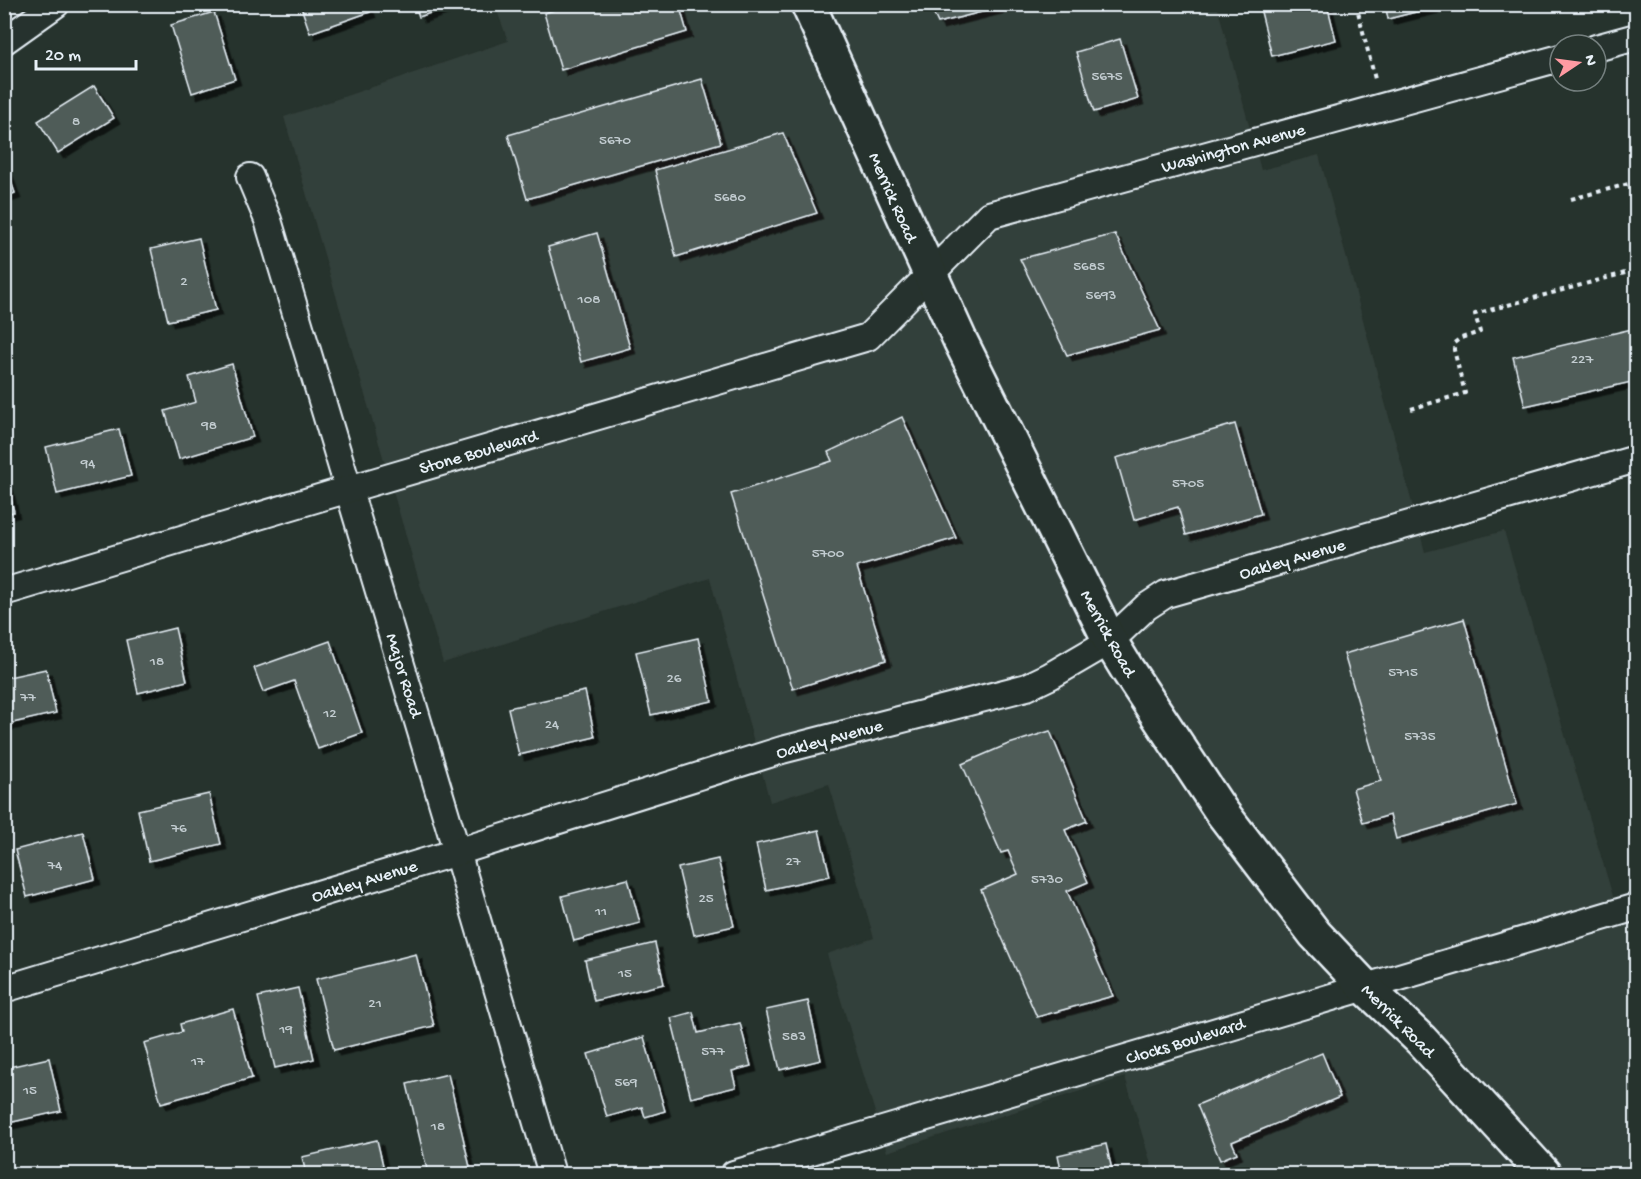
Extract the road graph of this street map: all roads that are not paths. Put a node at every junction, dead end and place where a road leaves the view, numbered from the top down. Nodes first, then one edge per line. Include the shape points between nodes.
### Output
1 (56, 4) edge
2 (808, 4) edge
3 (1636, 38) edge
4 (4, 40) edge
5 (1608, 45) edge
6 (1548, 61) edge
7 (250, 177) dead end
8 (929, 276) junction
9 (1636, 459) edge
10 (349, 489) junction
11 (4, 592) edge
12 (1110, 641) junction
13 (458, 852) junction
14 (1636, 907) edge
15 (1365, 987) junction
16 (4, 988) edge
17 (552, 1174) edge
18 (734, 1174) edge
19 (1544, 1174) edge

1 - 4 street
2 - 8 main road, Merrick Road
3 - 5 street
6 - 8 street, Washington Avenue via 989,215
7 - 10 street, Major Road via 268,220
8 - 10 street, Stone Boulevard via 868,337
8 - 12 main road, Merrick Road
9 - 12 street, Oakley Avenue via 1166,594
10 - 11 street, Stone Boulevard
10 - 13 street, Major Road
12 - 13 street, Oakley Avenue via 1027,687 782,750
12 - 15 main road, Merrick Road via 1221,811 1315,934
13 - 16 street, Oakley Avenue
13 - 17 street, Major Road
14 - 15 street, Clocks Boulevard
15 - 18 street, Clocks Boulevard
15 - 19 main road, Merrick Road via 1421,1040

